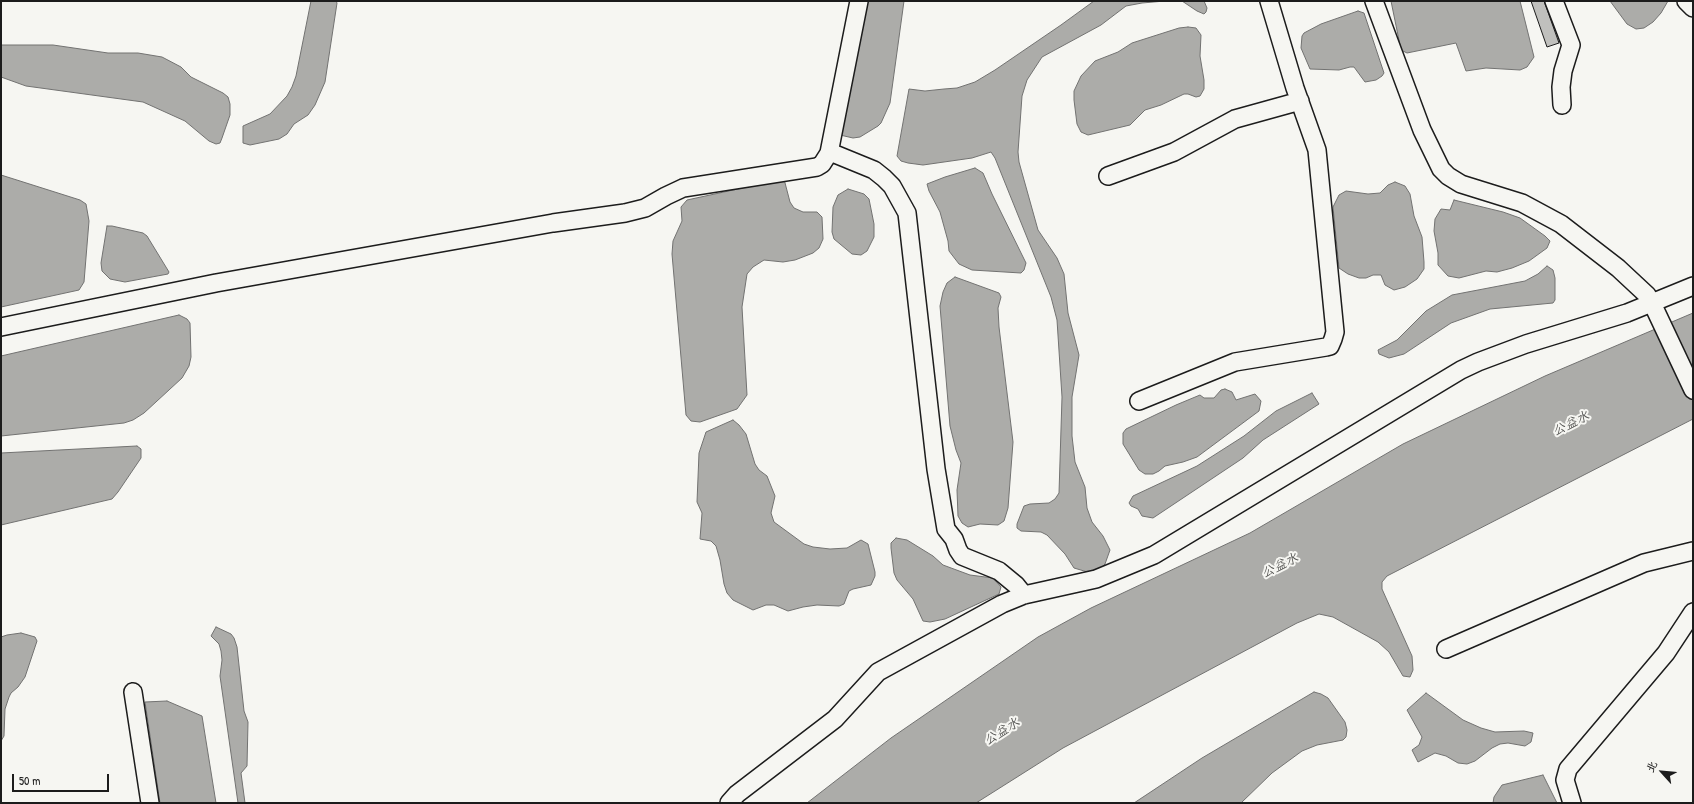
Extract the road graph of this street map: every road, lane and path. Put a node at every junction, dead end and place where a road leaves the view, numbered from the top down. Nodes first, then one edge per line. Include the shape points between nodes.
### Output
1 (858, 1) edge
2 (1269, 1) edge
3 (1374, 1) edge
4 (1554, 1) edge
5 (1686, 1) edge
6 (1693, 8) edge
7 (1300, 101) junction
8 (1562, 105) dead end
9 (830, 152) junction
10 (1108, 176) dead end
11 (1693, 286) edge
12 (1654, 307) junction
13 (1, 327) edge
14 (1693, 390) edge
15 (1139, 401) dead end
16 (1693, 551) edge
17 (1024, 595) junction
18 (1693, 612) edge
19 (1446, 649) dead end
20 (133, 692) dead end
21 (150, 803) edge
22 (729, 803) edge
23 (1572, 803) edge

1 - 9 street
2 - 7 street
3 - 12 street via 1422,130 1441,169 1461,184 1522,202 1561,224 1618,268 1647,295
4 - 8 street via 1571,45 1560,87
5 - 6 street
7 - 10 street via 1235,119 1174,152
7 - 15 street via 1318,150 1334,332 1332,342 1326,347 1235,362
9 - 13 street via 817,167 683,188 645,208 625,213 553,223 216,283
9 - 17 street via 874,170 892,186 907,213 936,469 946,529 962,556 999,571
11 - 12 street
12 - 14 street
12 - 17 street via 1526,344 1473,364 1163,551 1096,579
16 - 19 street via 1644,563
17 - 22 street via 1002,604 878,672 835,719 737,794
18 - 23 street via 1666,653 1568,769 1565,780
20 - 21 street

